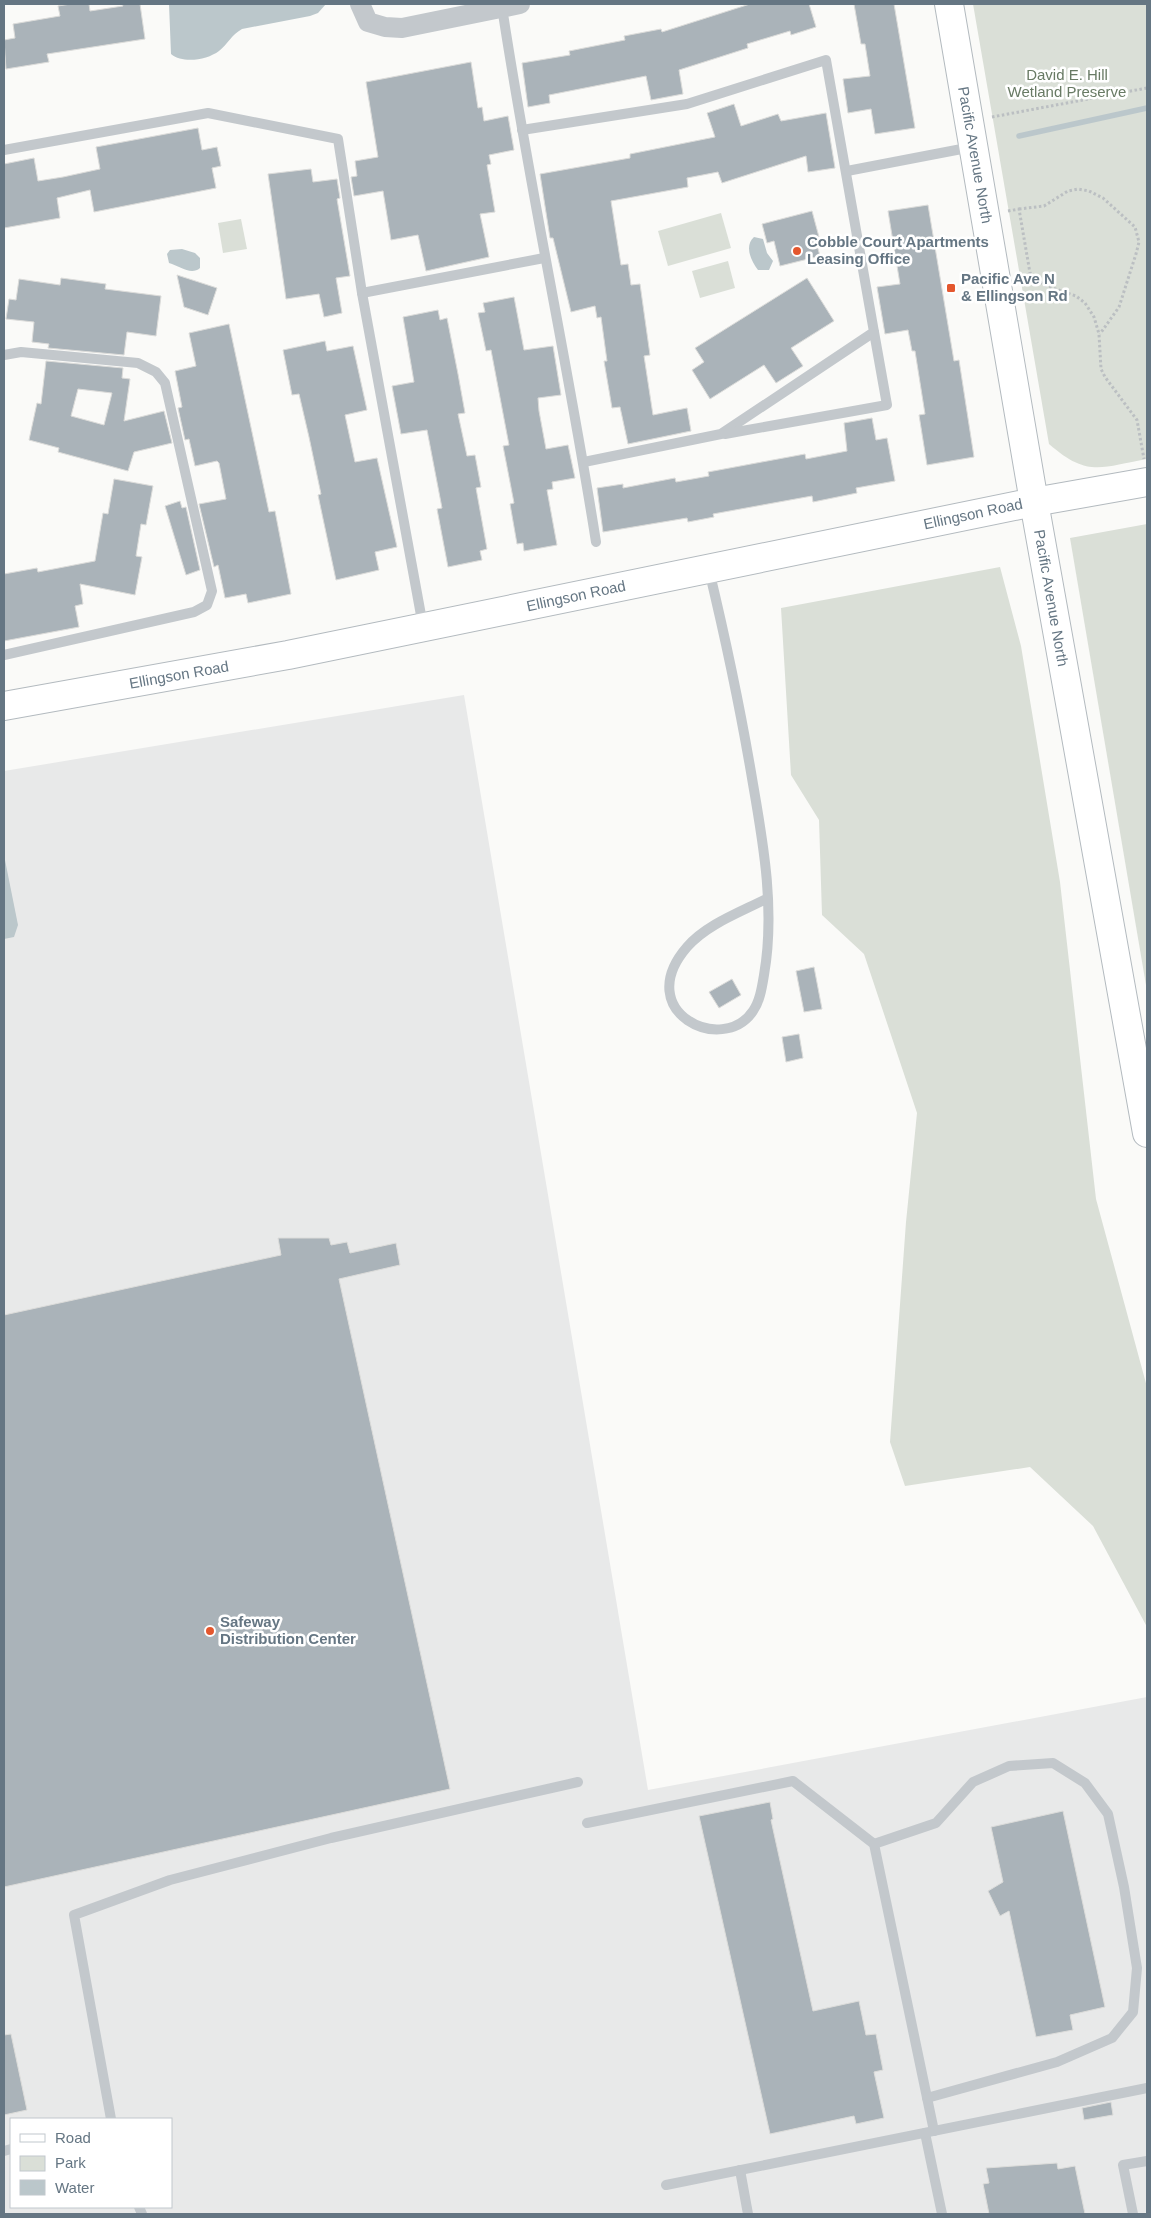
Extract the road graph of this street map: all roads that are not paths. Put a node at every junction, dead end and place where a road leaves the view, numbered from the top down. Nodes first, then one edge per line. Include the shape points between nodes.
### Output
1 (949, 4) edge
2 (511, 6) edge
3 (364, 13) edge
4 (522, 130) junction
5 (971, 134) junction
6 (4, 150) edge
7 (847, 171) junction
8 (544, 258) junction
9 (362, 293) junction
10 (874, 332) junction
11 (4, 355) edge
12 (722, 434) junction
13 (584, 462) junction
14 (1146, 471) edge
15 (1034, 502) junction
16 (596, 542) dead end
17 (708, 569) junction
18 (423, 627) junction
19 (4, 655) edge
20 (4, 706) edge
21 (768, 898) junction
22 (1147, 1133) edge
23 (578, 1782) dead end
24 (587, 1823) dead end
25 (874, 1844) junction
26 (1147, 2088) edge
27 (927, 2098) junction
28 (111, 2118) edge
29 (930, 2132) junction
30 (1147, 2161) edge
31 (740, 2170) junction
32 (666, 2186) dead end
33 (748, 2214) edge
34 (941, 2214) edge
35 (1133, 2214) edge

1 - 5 main road, Pacific Avenue North
2 - 3 street via 402,28 385,27
2 - 4 lane
4 - 7 lane via 687,104 826,60
4 - 8 lane
5 - 7 lane
5 - 15 main road, Pacific Avenue North
6 - 9 lane via 208,113 338,139
7 - 10 lane
8 - 9 lane
8 - 13 lane
9 - 18 lane
10 - 12 lane
10 - 12 lane via 887,405
11 - 19 lane via 21,352 138,363 156,372 165,383 212,591 207,605 194,612
12 - 13 lane
13 - 16 lane
14 - 15 main road, Ellingson Road
15 - 17 main road, Ellingson Road
15 - 22 main road, Pacific Avenue North
17 - 18 main road, Ellingson Road
17 - 21 lane via 738,693 760,821
18 - 20 main road, Ellingson Road via 288,655
21 - 21 lane via 770,944 761,991 753,1012 740,1022 721,1029 705,1029 686,1021 674,1007 668,988 674,967 688,946 708,929
23 - 28 lane via 340,1835 236,1862 170,1880 74,1915
24 - 25 lane via 793,1781
25 - 27 lane
25 - 27 lane via 936,1823 973,1782 1009,1766 1053,1763 1084,1784 1108,1814 1124,1888 1137,1968 1133,2012 1112,2038 1057,2062
26 - 29 lane
27 - 29 lane
29 - 31 lane
29 - 34 lane
30 - 35 lane via 1123,2165
31 - 32 lane
31 - 33 lane

